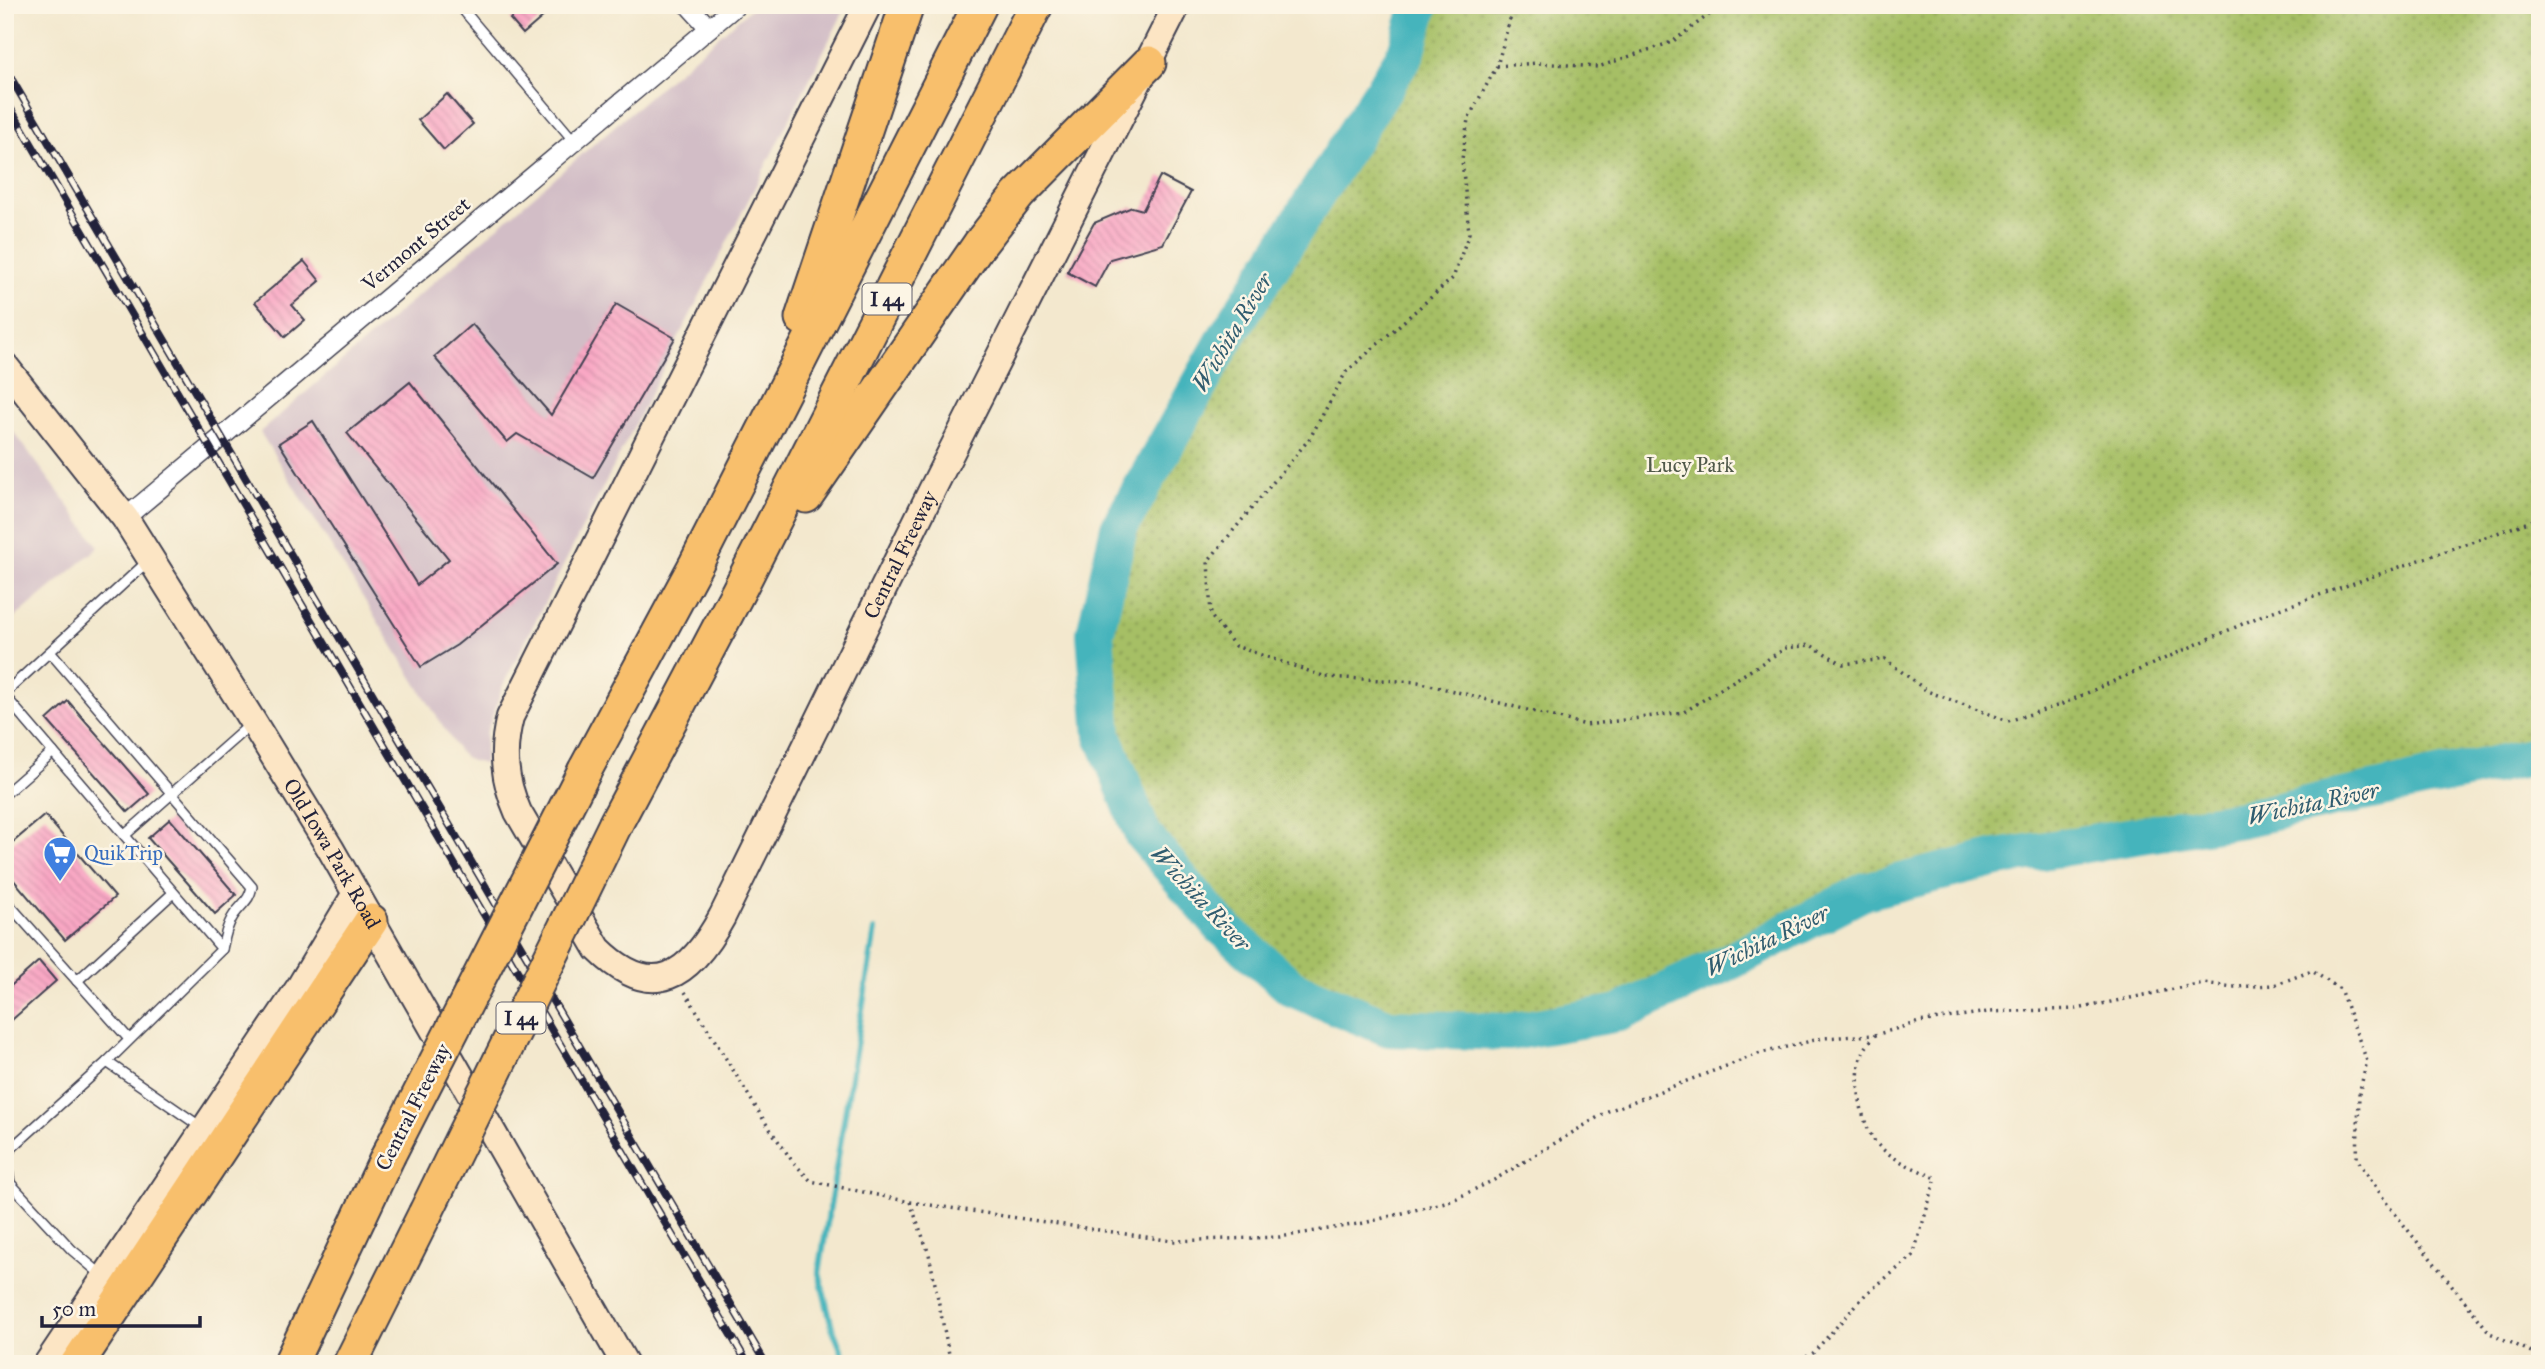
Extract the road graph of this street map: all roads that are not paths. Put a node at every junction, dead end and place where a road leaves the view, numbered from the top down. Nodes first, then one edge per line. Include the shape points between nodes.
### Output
1 (459, 5) edge
2 (688, 5) edge
3 (737, 5) edge
4 (868, 5) edge
5 (907, 5) edge
6 (980, 5) edge
7 (1035, 5) edge
8 (1177, 5) edge
9 (709, 29) junction
10 (1149, 63) junction
11 (574, 141) junction
12 (5, 366) edge
13 (765, 430) junction
14 (125, 518) junction
15 (150, 560) junction
16 (738, 592) junction
17 (50, 652) junction
18 (5, 694) edge
19 (253, 722) junction
20 (53, 752) junction
21 (5, 794) edge
22 (172, 794) junction
23 (125, 835) junction
24 (173, 892) junction
25 (5, 900) edge
26 (363, 908) junction
27 (222, 949) junction
28 (77, 981) junction
29 (128, 1038) junction
30 (107, 1062) junction
31 (214, 1135) junction
32 (6, 1153) edge
33 (115, 1284) junction
34 (47, 1364) edge
35 (77, 1364) edge
36 (290, 1364) edge
37 (350, 1364) edge
38 (625, 1364) edge

1 - 11 lane
2 - 9 street
3 - 9 street, Vermont Street
4 - 10 main road, Central Freeway via 510,717 503,743 508,789 598,949 631,974 650,979 673,976 708,944
5 - 13 highway
6 - 13 highway, Central Freeway / I 44
7 - 16 highway, I 44
8 - 10 main road, Central Freeway
9 - 11 street, Vermont Street
10 - 16 highway via 1018,195 979,245
11 - 14 street, Vermont Street
12 - 14 main road, Old Iowa Park Road
13 - 36 highway, Central Freeway / I 44, bridge via 388,1156
14 - 15 main road, Old Iowa Park Road
15 - 17 lane
15 - 19 main road, Old Iowa Park Road
16 - 37 highway, I 44, bridge via 616,823
17 - 18 lane
17 - 22 lane
18 - 20 lane
19 - 22 lane
19 - 26 main road, Old Iowa Park Road
20 - 21 lane
20 - 23 lane
22 - 23 lane
22 - 27 lane via 252,887 249,900 236,911 227,929
23 - 24 lane
24 - 27 lane
24 - 28 lane
25 - 28 lane
26 - 31 highway
26 - 38 main road, Old Iowa Park Road
27 - 29 lane
28 - 29 lane
29 - 30 lane
30 - 31 lane
30 - 32 lane
31 - 33 highway
32 - 33 lane via 10,1183 72,1250
33 - 34 main road
33 - 35 highway

